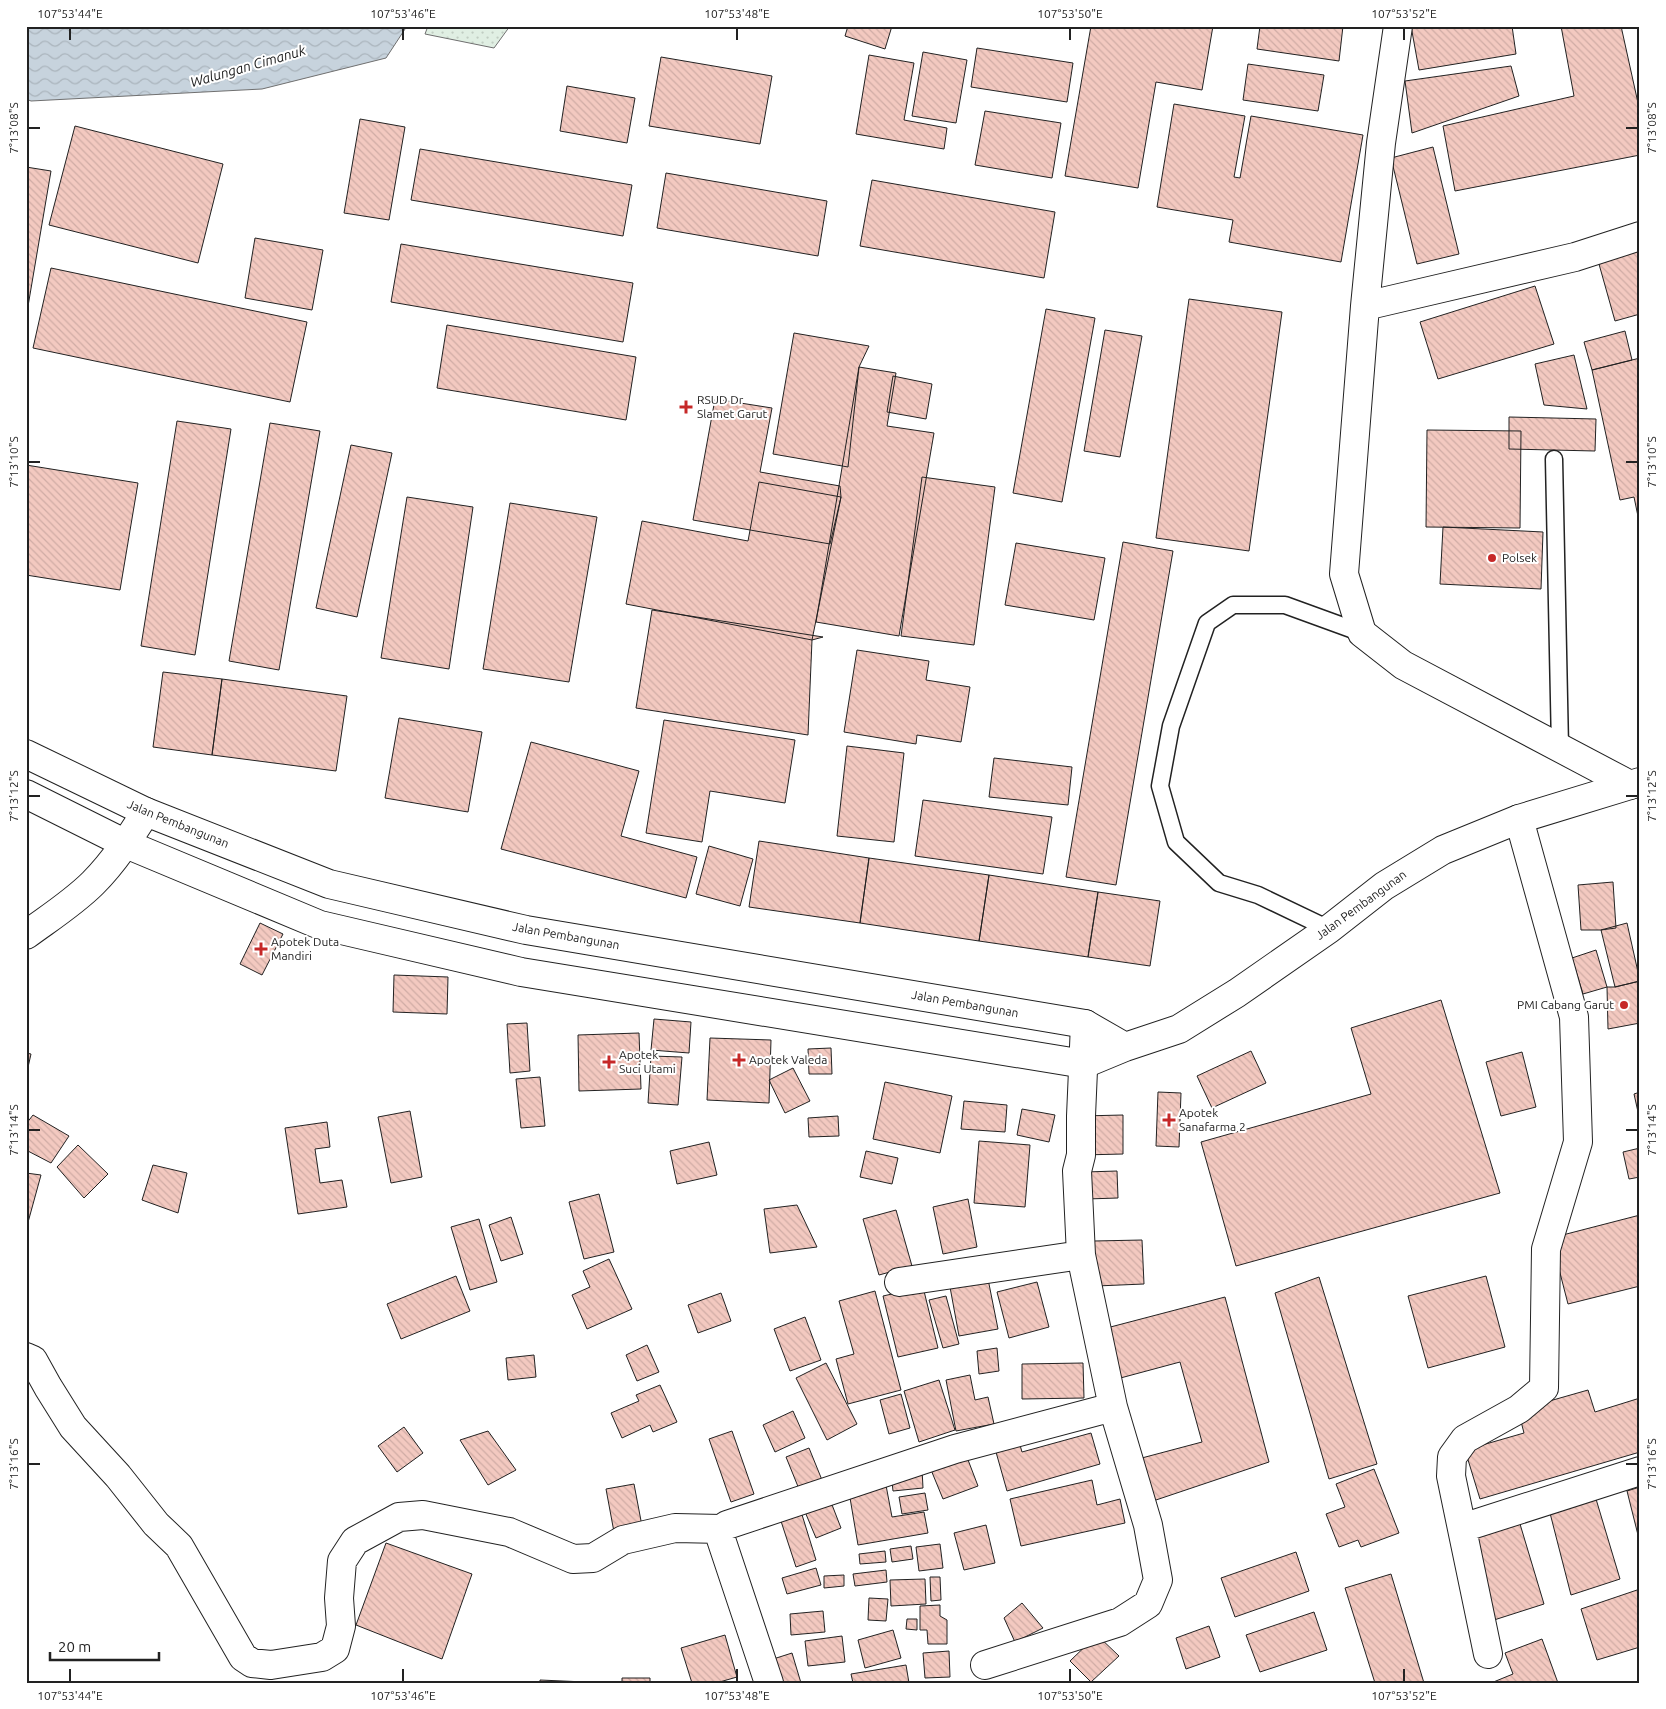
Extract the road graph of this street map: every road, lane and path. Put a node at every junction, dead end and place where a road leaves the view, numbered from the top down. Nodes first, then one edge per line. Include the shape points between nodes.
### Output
1 (1398, 26) edge
2 (1640, 236) edge
3 (1365, 306) junction
4 (1554, 459) dead end
5 (1362, 633) junction
6 (1560, 747) junction
7 (26, 754) edge
8 (1636, 777) edge
9 (26, 794) edge
10 (146, 812) junction
11 (1519, 819) junction
12 (126, 844) junction
13 (1329, 929) junction
14 (26, 935) edge
15 (1085, 1024) junction
16 (1124, 1047) junction
17 (1084, 1064) junction
18 (1081, 1255) junction
19 (899, 1282) dead end
20 (26, 1357) edge
21 (1112, 1407) junction
22 (1640, 1471) edge
23 (1462, 1528) junction
24 (722, 1529) junction
25 (1488, 1654) dead end
26 (985, 1665) dead end
27 (769, 1683) edge

1 - 3 street via 1381,143
2 - 3 street via 1575,257
3 - 5 street via 1344,574
4 - 6 lane
5 - 6 street via 1403,665
5 - 13 lane via 1285,605 1232,605 1207,624 1171,726 1160,786 1176,842 1219,883 1258,895
6 - 8 street
7 - 10 street, Jalan Pembangunan
8 - 11 street, Jalan Pembangunan
9 - 12 street
10 - 12 street
10 - 15 street, Jalan Pembangunan via 329,884 526,930
11 - 13 street, Jalan Pembangunan via 1443,850 1384,886
11 - 23 street via 1574,1017 1578,1142 1546,1249 1544,1388 1519,1408 1466,1439 1452,1457 1451,1476
12 - 14 street via 94,883
12 - 17 street via 320,925 521,972
13 - 16 street, Jalan Pembangunan via 1237,993 1178,1029
15 - 16 street, Jalan Pembangunan
15 - 17 street
16 - 17 street, Jalan Pembangunan
17 - 18 street via 1081,1155 1077,1171
18 - 19 street
18 - 21 street
20 - 24 street via 33,1360 73,1426 156,1524 179,1546 243,1657 252,1663 272,1665 322,1657 334,1649 340,1626 342,1561 355,1541 399,1517 423,1515 509,1532 573,1559 593,1558 623,1540 675,1528
21 - 24 street via 955,1449
21 - 26 street via 1148,1524 1158,1580 1148,1604 1120,1622
22 - 23 street
23 - 25 street
24 - 27 street via 720,1536

